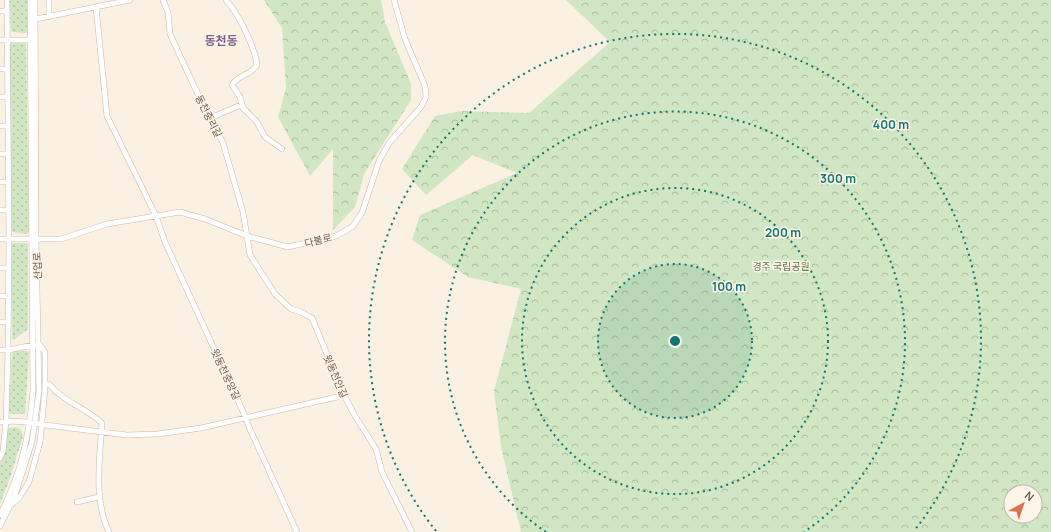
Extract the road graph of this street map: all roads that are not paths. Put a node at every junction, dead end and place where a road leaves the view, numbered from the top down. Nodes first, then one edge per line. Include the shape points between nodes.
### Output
1 (7, 0) edge
2 (30, 0) edge
3 (35, 0) edge
4 (49, 0) edge
5 (130, 0) edge
6 (163, 0) edge
7 (226, 0) edge
8 (394, 0) edge
9 (96, 7) junction
10 (0, 12) edge
11 (7, 12) junction
12 (50, 17) junction
13 (36, 19) junction
14 (0, 40) edge
15 (7, 40) junction
16 (33, 40) junction
17 (0, 69) edge
18 (7, 69) junction
19 (0, 97) edge
20 (8, 97) junction
21 (241, 105) junction
22 (210, 118) junction
23 (0, 126) edge
24 (7, 126) junction
25 (282, 149) dead end
26 (0, 154) edge
27 (8, 154) junction
28 (0, 182) edge
29 (8, 182) junction
30 (0, 210) edge
31 (8, 210) junction
32 (156, 216) junction
33 (247, 236) junction
34 (34, 238) junction
35 (0, 239) edge
36 (9, 239) junction
37 (0, 268) edge
38 (8, 268) junction
39 (0, 296) edge
40 (8, 296) junction
41 (0, 322) edge
42 (8, 322) junction
43 (36, 344) junction
44 (0, 350) edge
45 (8, 350) junction
46 (45, 384) junction
47 (344, 394) junction
48 (246, 418) junction
49 (3, 421) edge
50 (33, 423) junction
51 (42, 425) junction
52 (101, 432) junction
53 (0, 458) edge
54 (99, 497) junction
55 (77, 502) dead end
56 (10, 505) junction
57 (0, 515) edge
58 (0, 526) edge
59 (109, 532) edge
60 (297, 532) edge
61 (412, 532) edge

1 - 11 street
2 - 16 street, 산업로
3 - 13 street, 산업로
4 - 12 street
5 - 9 street
6 - 22 street, 동천중리길 via 168,12 170,34
7 - 21 street via 236,13 257,64 254,70 232,83 240,97
8 - 33 street, 다불로 via 405,39 426,86 426,97 379,161 362,213 352,227 336,236 288,247
9 - 12 street
9 - 32 street, 윗동천중앙길 via 107,116
10 - 11 street
11 - 15 street
12 - 13 street
13 - 16 street, 산업로
14 - 15 street
15 - 16 street
15 - 18 street
16 - 34 street, 산업로
17 - 18 street
18 - 20 street
19 - 20 street
20 - 24 street
21 - 22 street
21 - 25 street via 257,122 265,137
22 - 33 street, 동천중리길 via 223,143 243,212
23 - 24 street
24 - 27 street
26 - 27 street
27 - 29 street
28 - 29 street
29 - 31 street
30 - 31 street
31 - 36 street
32 - 33 street, 다불로 via 180,212
32 - 34 street, 다불로 via 107,224 61,239
32 - 48 street, 윗동천중앙길 via 165,242
33 - 47 street, 윗동천안길 via 250,255 275,294 291,309 312,318
34 - 36 street, 다불로
34 - 43 street, 산업로
35 - 36 street, 다불로
36 - 38 street
37 - 38 street
38 - 40 street
39 - 40 street
40 - 42 street
41 - 42 street
42 - 45 street
43 - 45 street
43 - 46 street via 45,352
43 - 50 street, 산업로 via 39,391
44 - 45 street
45 - 49 street
46 - 51 street
46 - 52 street via 49,384 64,400 82,408 100,421
47 - 48 street
47 - 61 street, 윗동천안길 via 354,416 376,450 382,472
48 - 52 street via 158,434 127,435
48 - 60 street, 윗동천중앙길
49 - 50 street
49 - 53 street via 3,451
50 - 51 street
50 - 56 street, 산업로 via 32,442 26,464
50 - 57 street, 산업로 via 21,464
51 - 52 street
51 - 56 street via 29,482 19,498
52 - 54 street
54 - 55 street
54 - 59 street
56 - 58 street, 산업로

